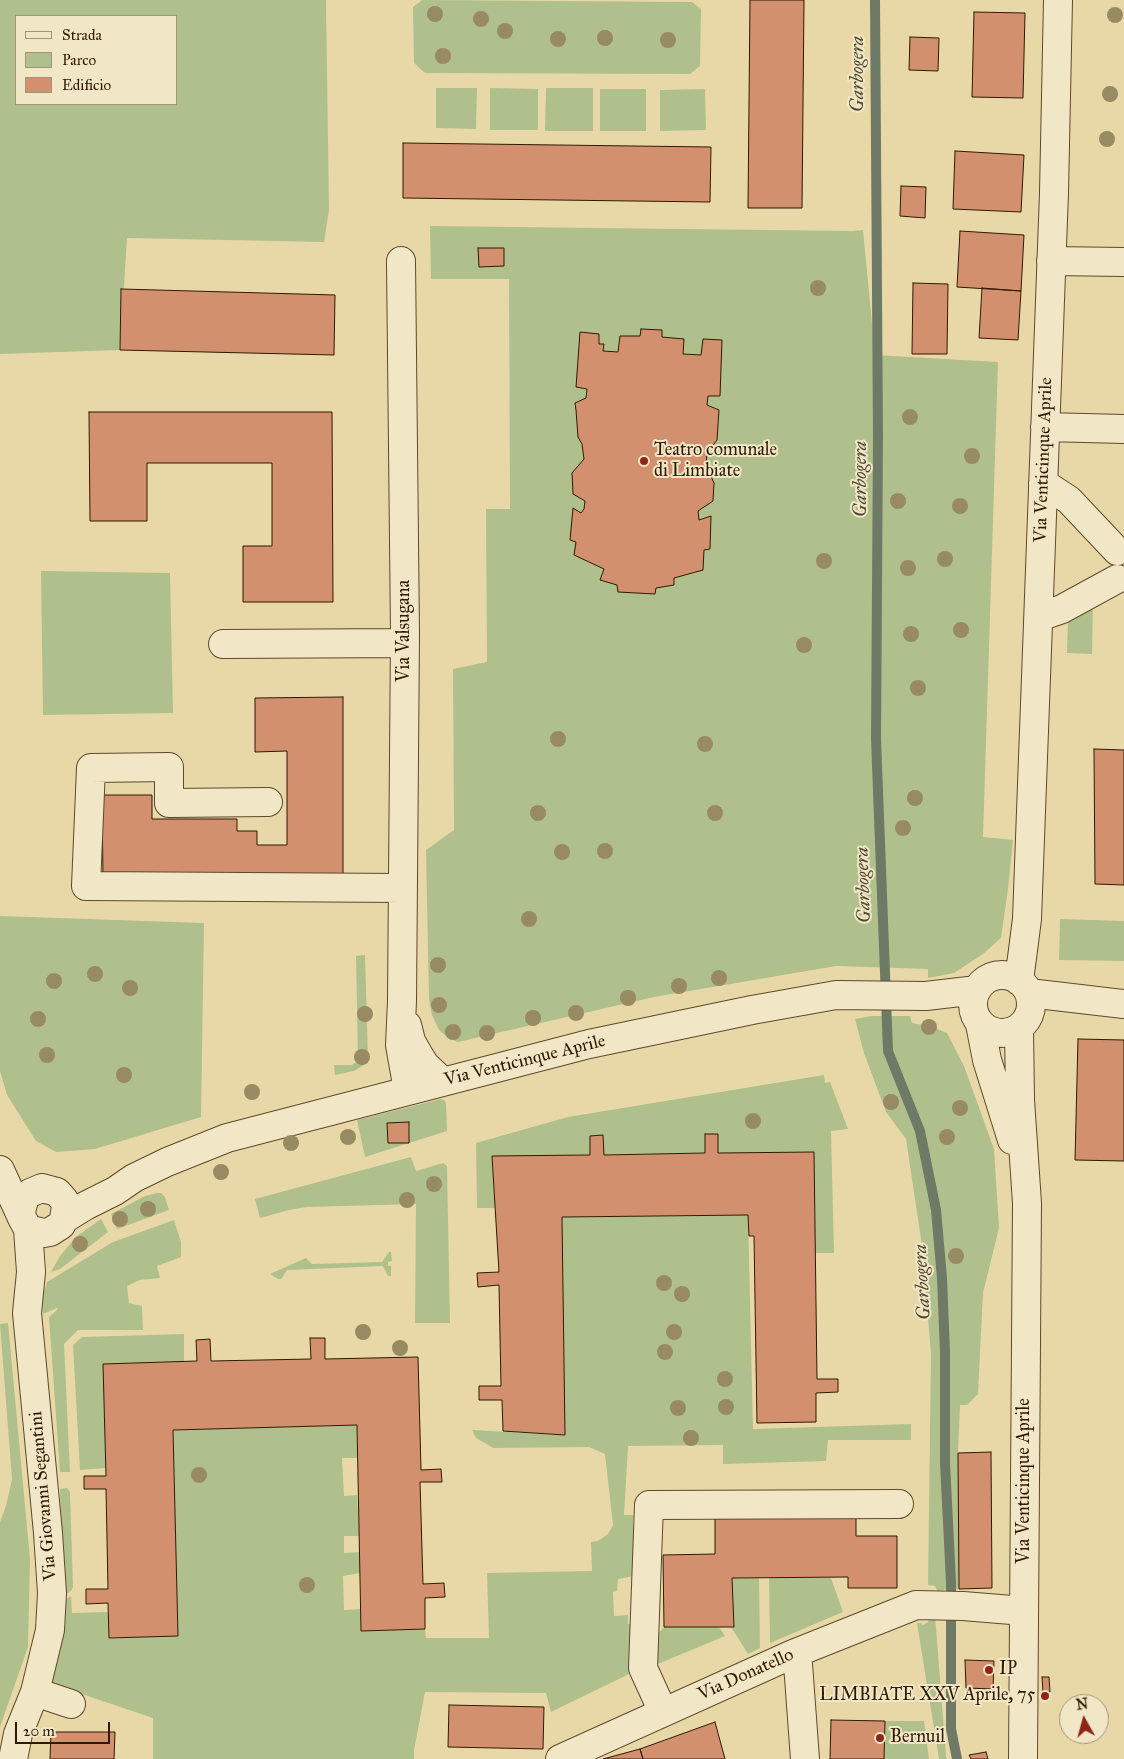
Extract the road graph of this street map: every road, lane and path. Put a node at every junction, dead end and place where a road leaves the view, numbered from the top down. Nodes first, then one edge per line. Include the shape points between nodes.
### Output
1 (1058, 0) edge
2 (401, 261) dead end
3 (1051, 261) junction
4 (1124, 262) edge
5 (1045, 427) junction
6 (1124, 429) edge
7 (1043, 483) junction
8 (1117, 551) dead end
9 (1117, 579) dead end
10 (1039, 617) junction
11 (405, 643) junction
12 (223, 644) dead end
13 (268, 802) dead end
14 (403, 888) junction
15 (995, 996) junction
16 (402, 1001) junction
17 (1115, 1003) edge
18 (1023, 1024) junction
19 (443, 1082) junction
20 (408, 1090) junction
21 (0, 1165) edge
22 (0, 1170) edge
23 (134, 1178) junction
24 (47, 1191) junction
25 (1027, 1203) junction
26 (41, 1224) junction
27 (899, 1504) dead end
28 (1024, 1611) junction
29 (798, 1664) dead end
30 (35, 1692) junction
31 (71, 1704) dead end
32 (663, 1712) junction
33 (13, 1759) edge
34 (560, 1759) edge
35 (805, 1759) edge
36 (1023, 1759) edge

1 - 3 street, Via Venticinque Aprile
2 - 11 street, Via Valsugana
3 - 4 street
3 - 5 street, Via Venticinque Aprile
5 - 6 street
5 - 7 street, Via Venticinque Aprile
7 - 8 street via 1069,500
7 - 10 street, Via Venticinque Aprile
9 - 10 street
10 - 15 street, Via Venticinque Aprile via 1028,919 1002,967
11 - 12 street
11 - 14 street, Via Valsugana
13 - 14 street via 169,802 169,767 91,768 86,886
14 - 16 street, Via Valsugana
15 - 17 street
15 - 18 street, Via Venticinque Aprile via 1031,1002
15 - 18 street via 988,1030 999,1034
15 - 19 street, Via Venticinque Aprile via 846,994 590,1044
15 - 25 street, Via Venticinque Aprile via 987,1060
16 - 19 street, Via Valsugana via 411,1041 425,1065
16 - 20 street, Via Valsugana via 400,1045
17 - 18 street
18 - 25 street, Via Venticinque Aprile via 1020,1100
19 - 20 street, Via Venticinque Aprile
20 - 23 street, Via Venticinque Aprile via 227,1138
21 - 24 street
22 - 26 street
23 - 24 street, Via Venticinque Aprile
23 - 26 street, Via Venticinque Aprile via 85,1206
24 - 26 street via 64,1200 66,1206
24 - 26 street via 25,1198 22,1204
25 - 28 street, Via Venticinque Aprile
26 - 30 street, Via Giovanni Segantini via 27,1313 52,1593 50,1630
27 - 32 street via 649,1505 643,1668
28 - 32 street, Via Donatello via 916,1605 793,1654
28 - 36 street, Via Venticinque Aprile
29 - 35 street
30 - 31 street
30 - 33 street, Via Giovanni Segantini via 18,1734
32 - 34 street, Via Donatello

